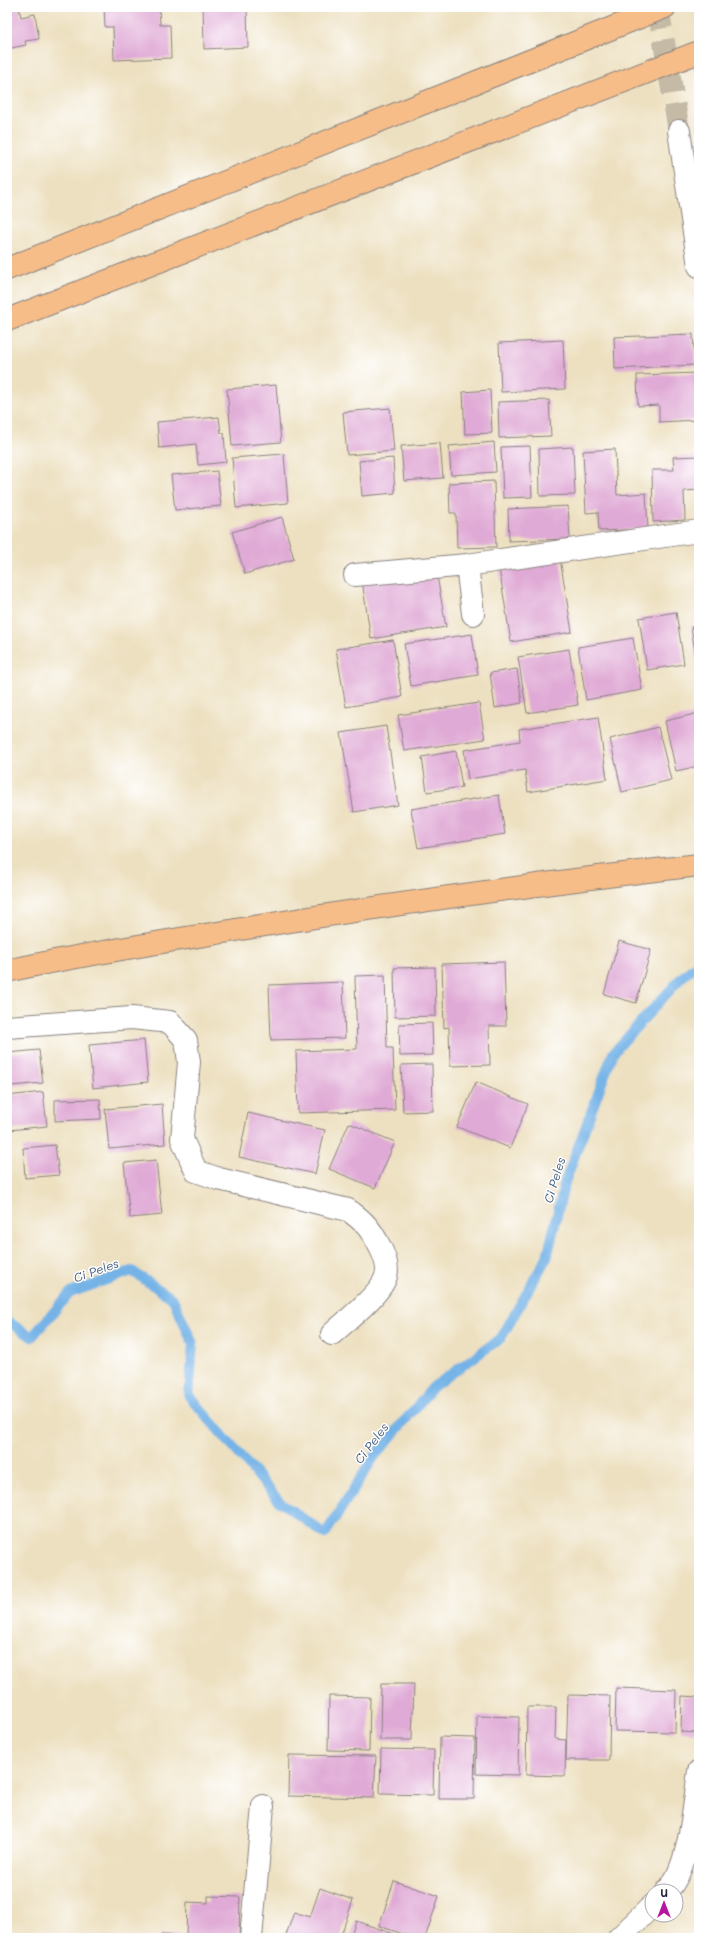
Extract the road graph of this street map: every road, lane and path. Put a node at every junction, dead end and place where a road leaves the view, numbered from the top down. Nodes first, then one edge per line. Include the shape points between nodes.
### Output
1 (665, 7) edge
2 (699, 52) edge
3 (679, 130) tunnel mouth
4 (692, 181) edge
5 (699, 266) edge
6 (7, 269) edge
7 (7, 320) edge
8 (699, 531) edge
9 (467, 565) junction
10 (355, 576) dead end
11 (473, 614) dead end
12 (699, 865) edge
13 (7, 971) edge
14 (7, 1027) edge
15 (332, 1334) dead end
16 (699, 1771) edge
17 (263, 1806) dead end
18 (674, 1883) edge
19 (644, 1914) edge
20 (251, 1938) edge
21 (620, 1938) edge

1 - 6 highway
2 - 7 highway
3 - 4 street
4 - 5 street
8 - 9 street
9 - 10 street
9 - 11 street
12 - 13 highway via 360,910 71,957
14 - 15 street via 132,1018 170,1022 186,1040 189,1062 182,1139 196,1171 219,1179 348,1210 363,1220 385,1256 387,1276 380,1289
16 - 18 street via 684,1859
17 - 20 street
19 - 21 street

